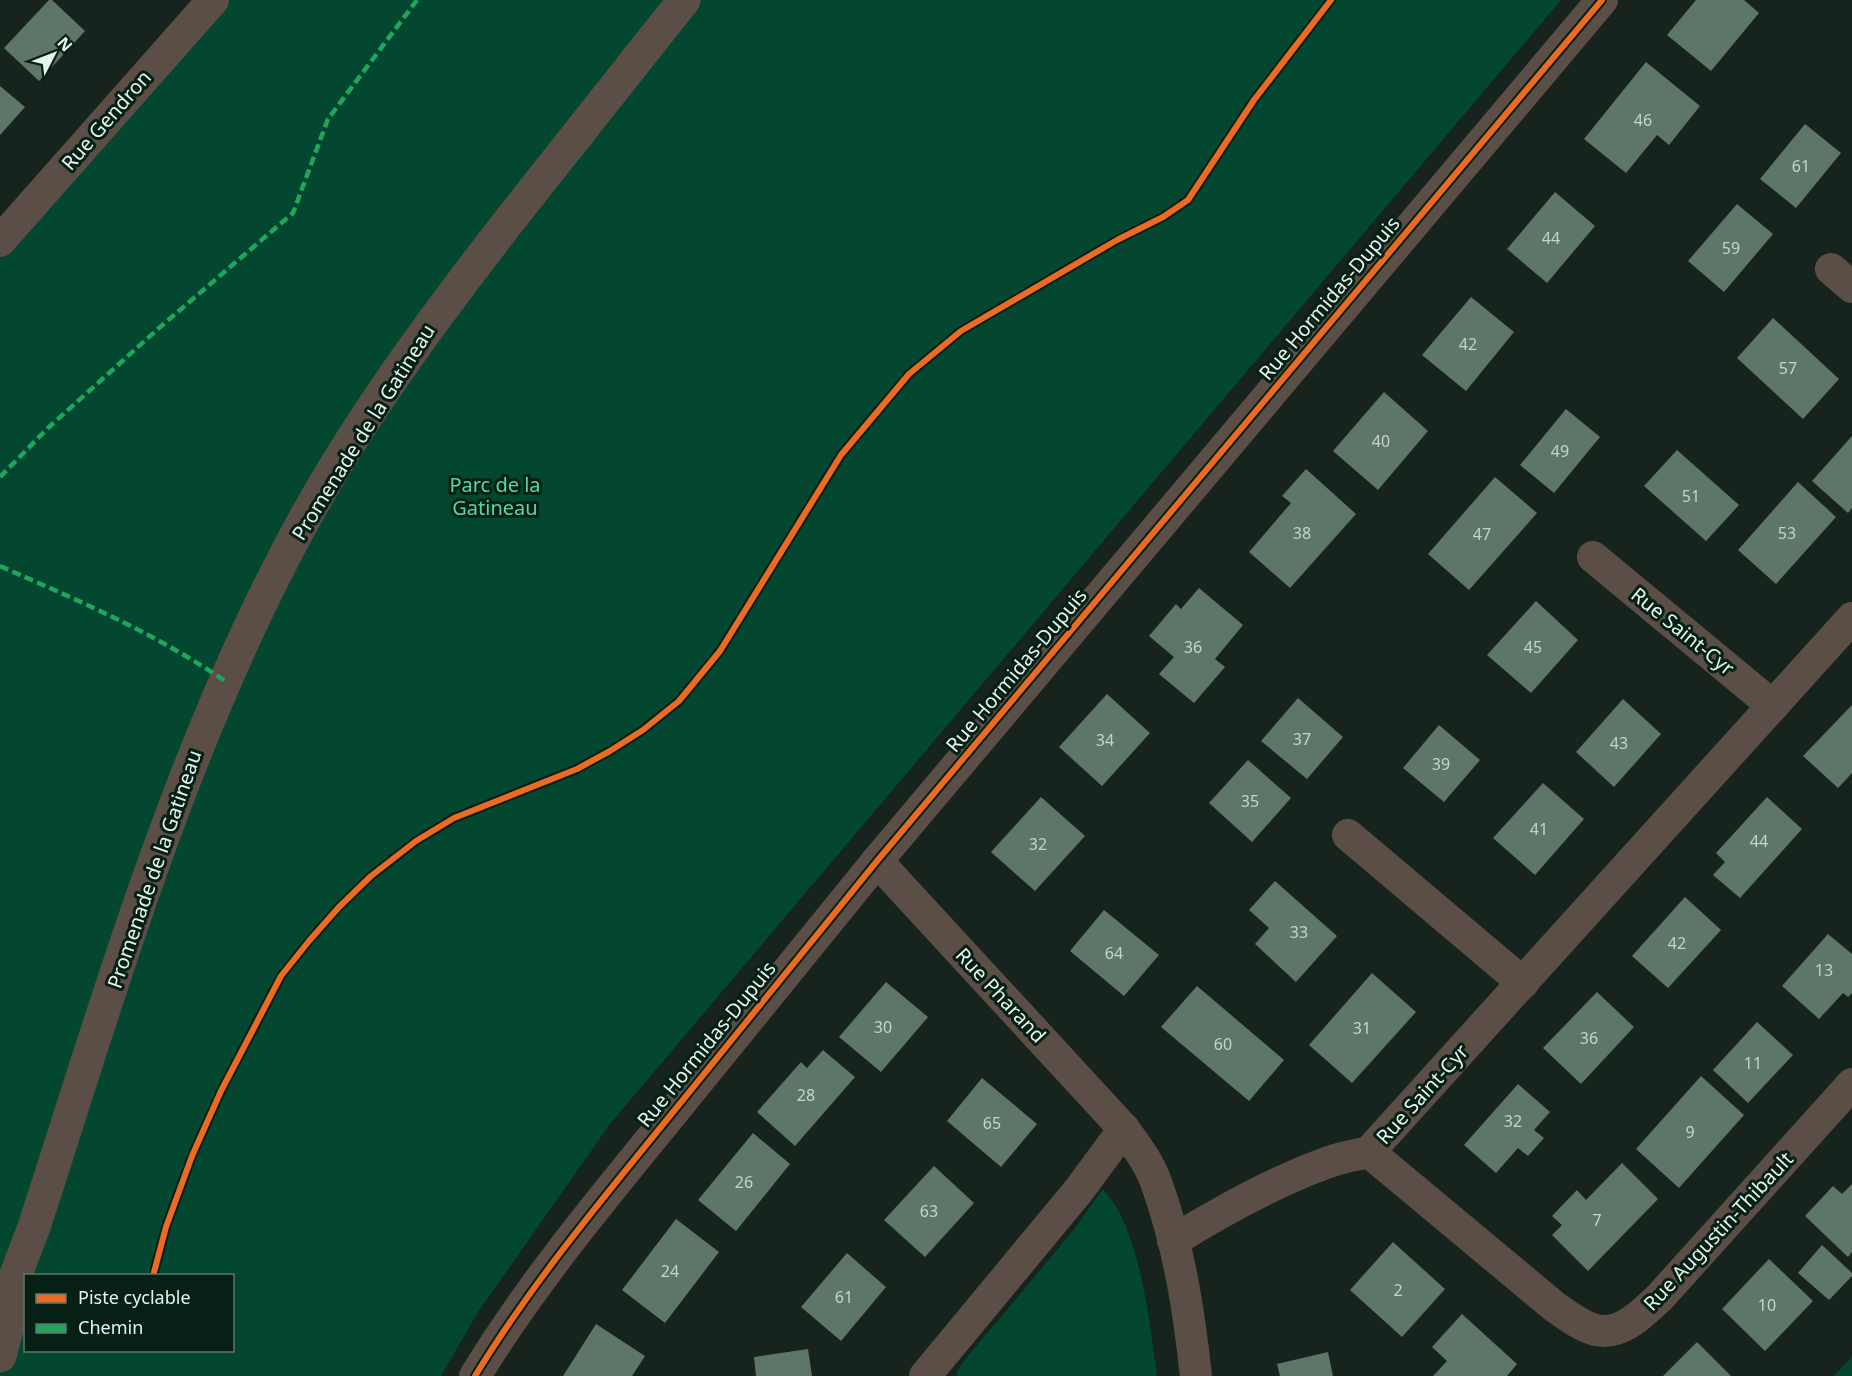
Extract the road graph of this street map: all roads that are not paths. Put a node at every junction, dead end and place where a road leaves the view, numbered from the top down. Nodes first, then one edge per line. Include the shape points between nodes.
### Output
1 (213, 0) edge
2 (684, 0) edge
3 (1602, 0) edge
4 (0, 241) edge
5 (1593, 557) dead end
6 (1852, 618) edge
7 (1773, 706) junction
8 (1348, 835) dead end
9 (877, 861) junction
10 (1523, 982) junction
11 (1852, 1084) edge
12 (1124, 1129) junction
13 (1370, 1152) junction
14 (34, 1227) junction
15 (1173, 1241) junction
16 (0, 1307) edge
17 (0, 1356) edge
18 (475, 1376) edge
19 (925, 1376) edge
20 (1196, 1376) edge

1 - 4 street, Rue Gendron
2 - 14 street, Promenade de la Gatineau via 450,297 385,390 300,527 199,740 140,902
3 - 9 street, Rue Hormidas-Dupuis
5 - 7 street, Rue Saint-Cyr
6 - 7 street, Rue Saint-Cyr
7 - 10 street, Rue Saint-Cyr
8 - 10 street
9 - 12 street, Rue Pharand
9 - 18 street, Rue Hormidas-Dupuis via 578,1228
10 - 13 street, Rue Saint-Cyr
11 - 13 street, Rue Augustin-Thibault via 1660,1298 1629,1323 1612,1330 1596,1330 1555,1307
12 - 15 street, Rue Pharand via 1157,1184
12 - 19 street via 1079,1190
13 - 15 street, Rue Saint-Cyr via 1330,1161 1292,1178
14 - 16 street, Promenade de la Gatineau
14 - 17 street, Promenade de la Gatineau
15 - 20 street, Rue Pharand via 1191,1328

